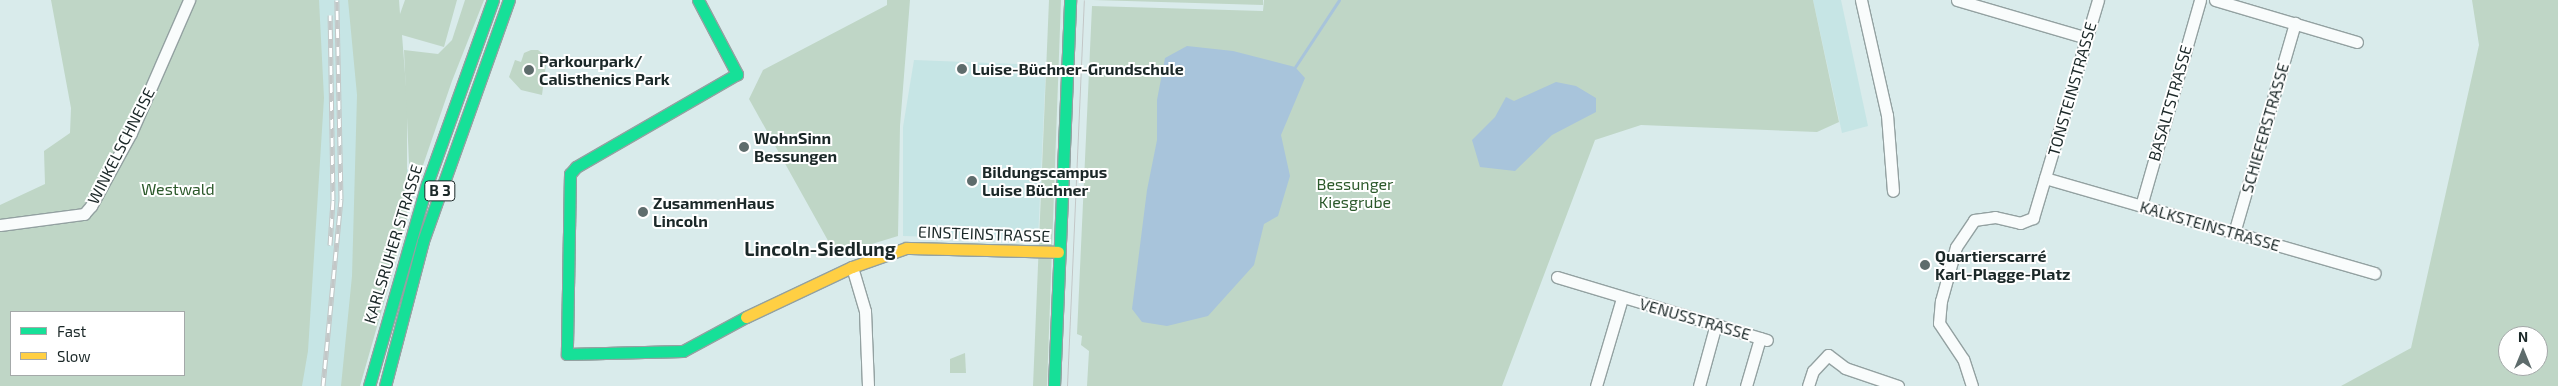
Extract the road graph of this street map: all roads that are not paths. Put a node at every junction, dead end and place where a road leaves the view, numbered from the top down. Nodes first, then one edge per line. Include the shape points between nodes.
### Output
1 (189, 0) edge
2 (493, 0) edge
3 (509, 0) edge
4 (698, 0) edge
5 (1070, 0) edge
6 (1861, 0) edge
7 (1958, 0) edge
8 (2098, 0) edge
9 (2200, 0) edge
10 (2215, 0) edge
11 (1995, 5) edge
12 (2295, 23) junction
13 (2086, 38) junction
14 (2357, 42) dead end
15 (2046, 178) junction
16 (1893, 191) dead end
17 (2141, 206) junction
18 (0, 225) edge
19 (2234, 233) junction
20 (1058, 252) junction
21 (852, 267) junction
22 (2375, 273) dead end
23 (1557, 277) dead end
24 (1622, 298) junction
25 (1716, 324) junction
26 (369, 386) edge
27 (385, 386) edge
28 (868, 386) edge
29 (1054, 386) edge
30 (1596, 386) edge
31 (1699, 386) edge
32 (1746, 386) edge
33 (1808, 386) edge
34 (1898, 386) edge
35 (1972, 386) edge

1 - 18 street, WINKELSCHNEISE via 131,133 92,206 84,214
2 - 26 street, KARLSRUHER STRASSE / B 3 via 426,184
3 - 27 street, KARLSRUHER STRASSE / B 3 via 423,241
4 - 21 street, EINSTEINSTRASSE via 737,74 576,167 570,174 566,354 683,351 757,311
5 - 20 street
6 - 16 street via 1887,115
7 - 11 street
8 - 13 street, TONSTEINSTRASSE
9 - 17 street, BASALTSTRASSE
10 - 12 street
11 - 13 street
12 - 14 street
12 - 19 street, SCHIEFERSTRASSE
13 - 15 street, TONSTEINSTRASSE
15 - 17 street, KALKSTEINSTRASSE
15 - 35 street, TONSTEINSTRASSE via 2033,218 2020,222 1995,218 1974,220 1956,246 1938,313 1939,323 1963,360
17 - 19 street, KALKSTEINSTRASSE
19 - 22 street, KALKSTEINSTRASSE
20 - 21 street, EINSTEINSTRASSE via 913,247 888,252
20 - 29 street
21 - 28 street via 865,311
23 - 24 street, VENUSSTRASSE
24 - 25 street, VENUSSTRASSE
24 - 30 street
25 - 31 street
25 - 32 street, VENUSSTRASSE via 1763,339
33 - 34 street via 1813,371 1828,355 1845,368

